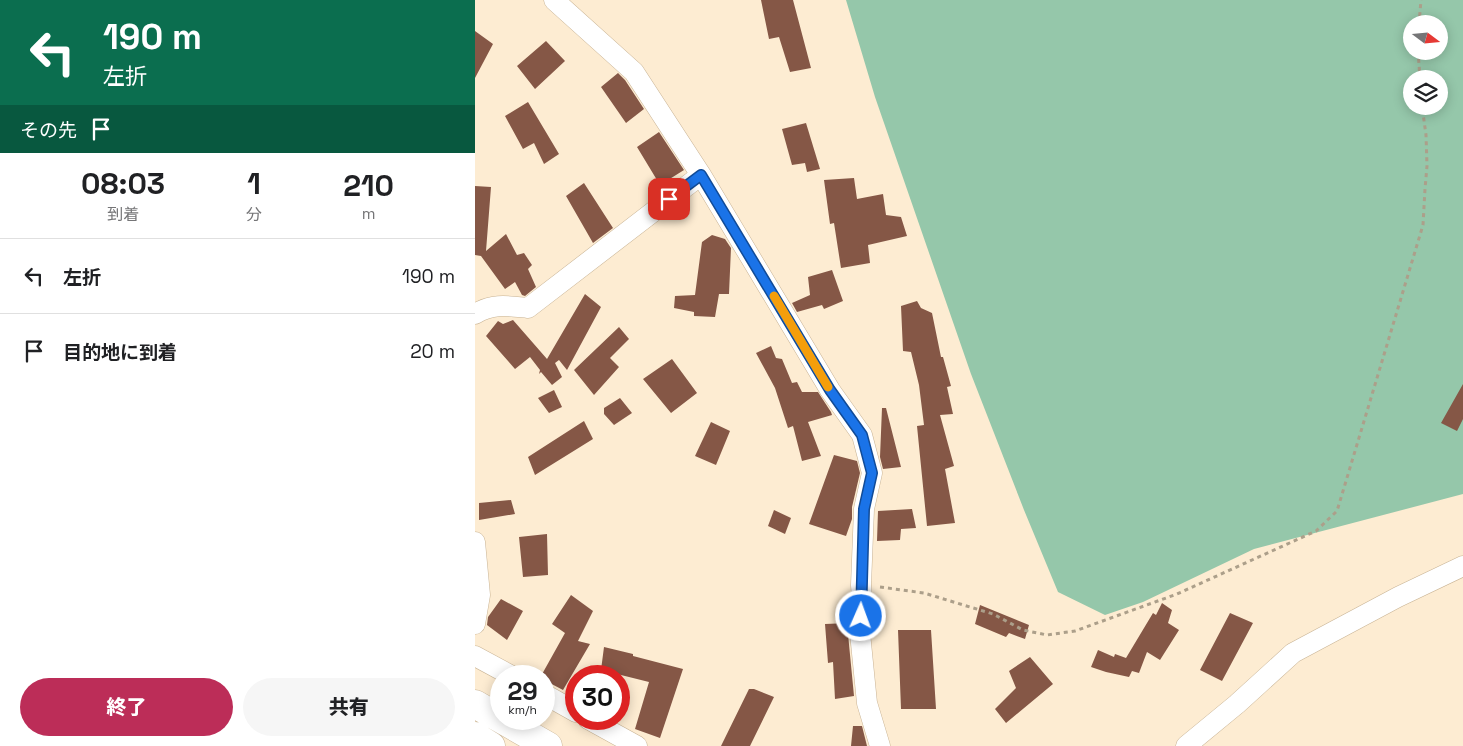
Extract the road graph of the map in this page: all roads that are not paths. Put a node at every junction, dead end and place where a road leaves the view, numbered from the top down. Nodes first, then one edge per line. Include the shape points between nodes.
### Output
1 (554, 0) edge
2 (701, 175) junction
3 (475, 314) edge
4 (475, 542) edge
5 (1463, 566) edge
6 (475, 624) edge
7 (475, 656) edge
8 (492, 665) edge
9 (475, 704) edge
10 (608, 730) edge
11 (475, 736) edge
12 (491, 746) edge
13 (548, 746) edge
14 (637, 746) edge
15 (880, 746) edge
16 (1186, 746) edge

1 - 2 street via 634,72
2 - 3 street via 528,308 501,305
2 - 15 street via 830,390 862,435 872,473 864,509 860,633 867,703
4 - 6 street via 480,595
5 - 16 street via 1293,653
7 - 8 street
9 - 13 highway
10 - 14 street
11 - 12 highway

